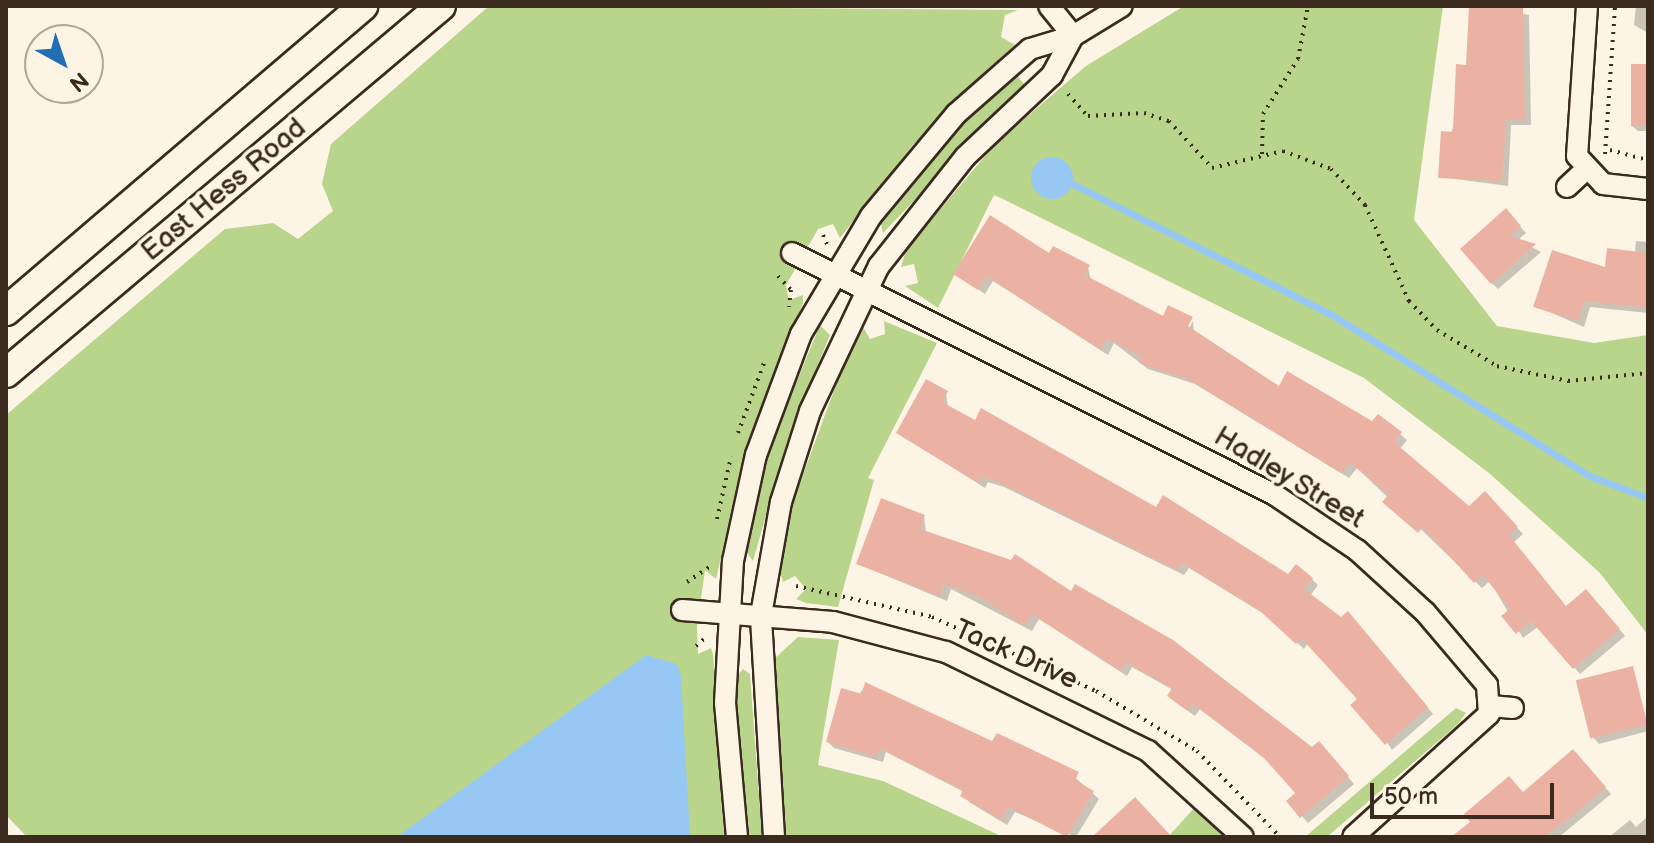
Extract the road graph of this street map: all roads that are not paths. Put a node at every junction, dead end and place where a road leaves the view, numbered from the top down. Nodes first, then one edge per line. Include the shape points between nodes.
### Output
1 (363, 6) edge
2 (441, 6) edge
3 (1049, 6) edge
4 (1122, 6) edge
5 (1587, 6) edge
6 (1073, 36) junction
7 (1592, 164) junction
8 (1567, 187) dead end
9 (1648, 189) edge
10 (792, 253) dead end
11 (834, 274) junction
12 (865, 290) junction
13 (6, 311) edge
14 (6, 373) edge
15 (682, 610) dead end
16 (728, 611) junction
17 (761, 615) junction
18 (1491, 706) junction
19 (1513, 708) dead end
20 (737, 837) edge
21 (774, 837) edge
22 (1243, 837) edge
23 (1353, 837) edge

1 - 13 main road, East Hess Road
2 - 14 main road, East Hess Road
3 - 6 street
4 - 6 street
5 - 7 street via 1576,145
6 - 11 street via 1030,49 956,114 887,194
6 - 12 street via 1052,75 947,178
7 - 8 street
7 - 9 street via 1603,184
10 - 11 street, Hadley Street
11 - 12 street, Hadley Street
11 - 16 street via 792,356 756,455
12 - 17 street via 803,427 781,502
12 - 18 street, Hadley Street via 1316,520 1425,612 1484,680
15 - 16 street, Tack Drive
16 - 17 street, Tack Drive
16 - 20 street via 725,703
17 - 21 street
17 - 22 street, Tack Drive via 879,631 1004,677 1148,751
18 - 19 street
18 - 23 street via 1474,735

